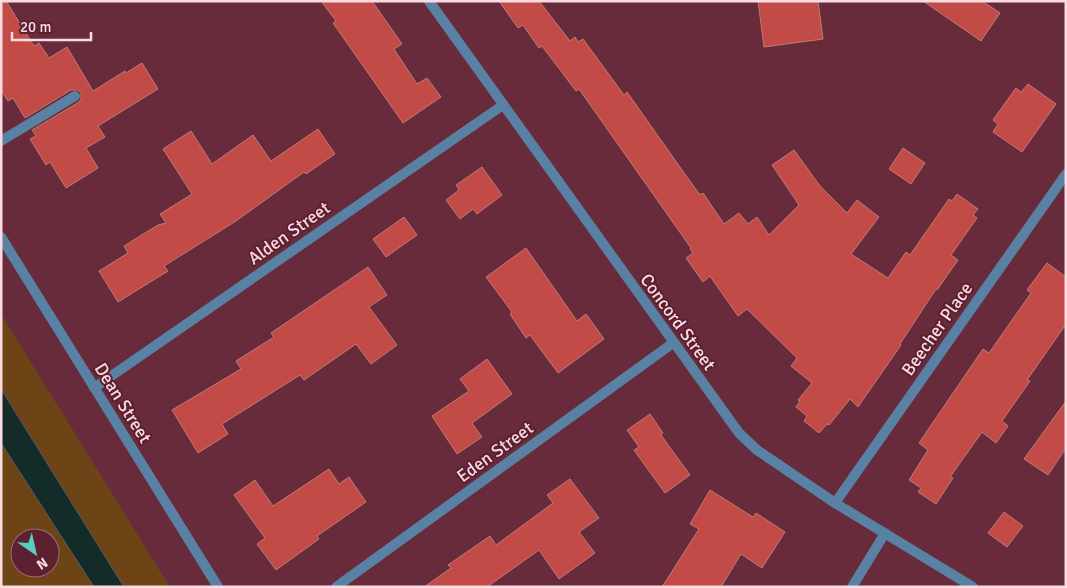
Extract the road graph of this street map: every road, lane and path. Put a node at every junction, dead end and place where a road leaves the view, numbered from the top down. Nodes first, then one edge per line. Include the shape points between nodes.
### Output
1 (429, 1) edge
2 (76, 96) dead end
3 (502, 105) junction
4 (1, 141) edge
5 (1066, 174) edge
6 (1, 237) edge
7 (673, 343) junction
8 (94, 388) junction
9 (835, 503) junction
10 (885, 532) junction
11 (218, 587) edge
12 (336, 587) edge
13 (852, 587) edge
14 (973, 587) edge

1 - 3 street, Concord Street
2 - 4 street
3 - 7 street, Concord Street
3 - 8 street, Alden Street
5 - 9 street, Beecher Place
6 - 8 street, Dean Street
7 - 9 street, Concord Street via 739,433 757,450
7 - 12 street, Eden Street
8 - 11 street, Dean Street
9 - 10 street, Concord Street
10 - 13 street
10 - 14 street, Concord Street

